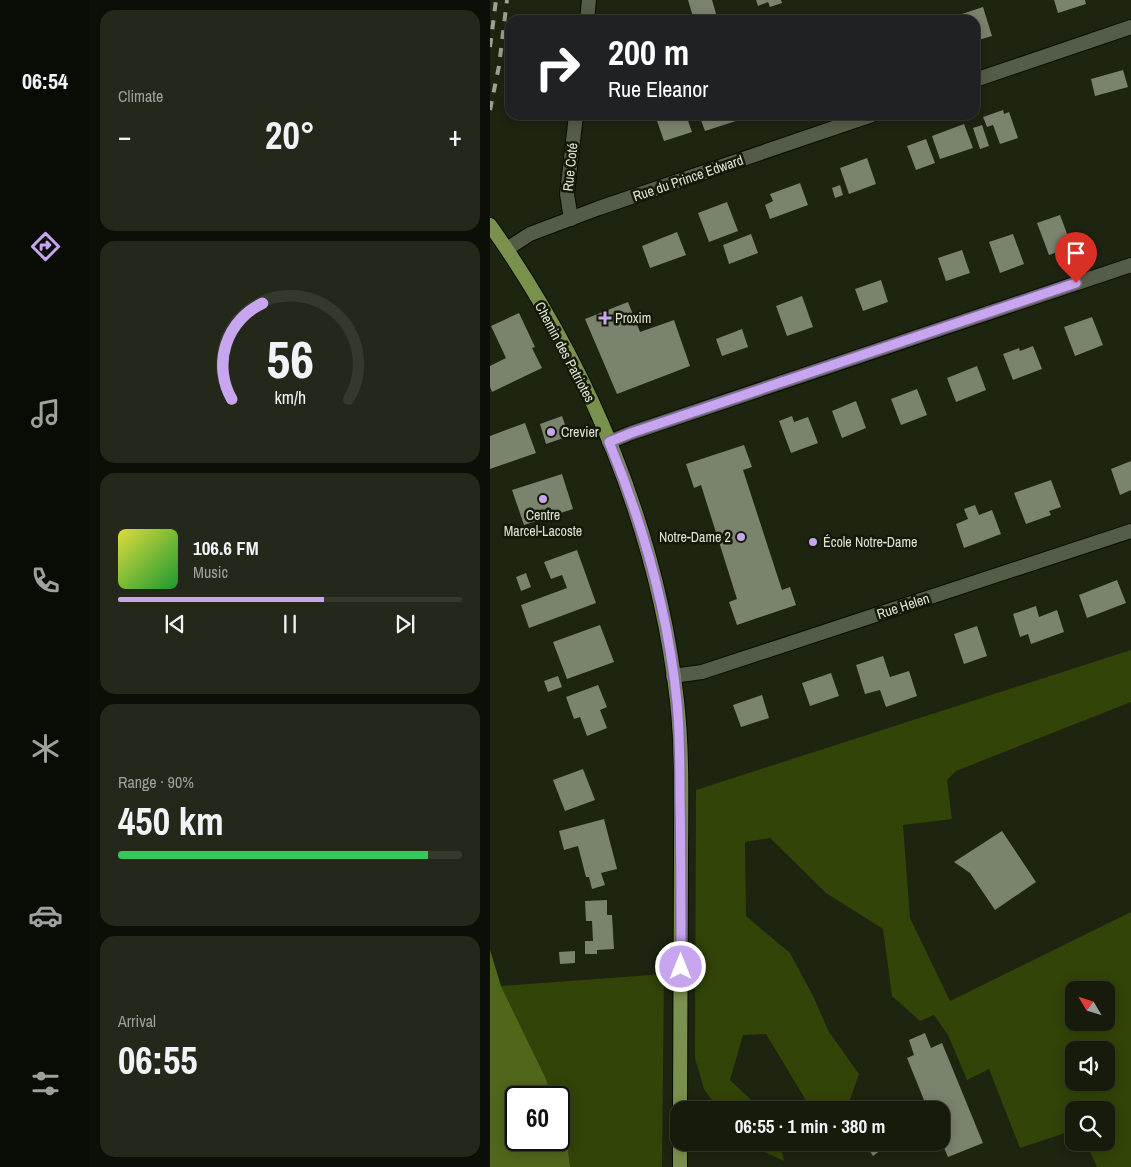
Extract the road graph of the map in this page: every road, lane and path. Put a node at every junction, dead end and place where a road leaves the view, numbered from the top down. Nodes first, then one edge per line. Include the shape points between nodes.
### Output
1 (589, 0) edge
2 (588, 15) edge
3 (1131, 27) edge
4 (980, 78) edge
5 (575, 120) edge
6 (858, 120) edge
7 (571, 219) junction
8 (490, 225) edge
9 (507, 249) junction
10 (1131, 265) edge
11 (609, 442) junction
12 (1131, 531) edge
13 (674, 676) junction
14 (680, 1101) edge
15 (680, 1151) edge
16 (680, 1167) edge

1 - 2 street
3 - 4 street
5 - 7 street, Rue Coté via 567,194
6 - 7 street, Rue du Prince Edward
7 - 9 street, Rue du Prince Edward via 530,234
8 - 9 main road, Chemin des Patriotes
9 - 11 main road, Chemin des Patriotes via 580,374
10 - 11 street
11 - 13 main road, Chemin des Patriotes via 642,532
12 - 13 street, Rue Helen via 702,672
13 - 14 main road, Chemin des Patriotes via 681,815
15 - 16 main road

